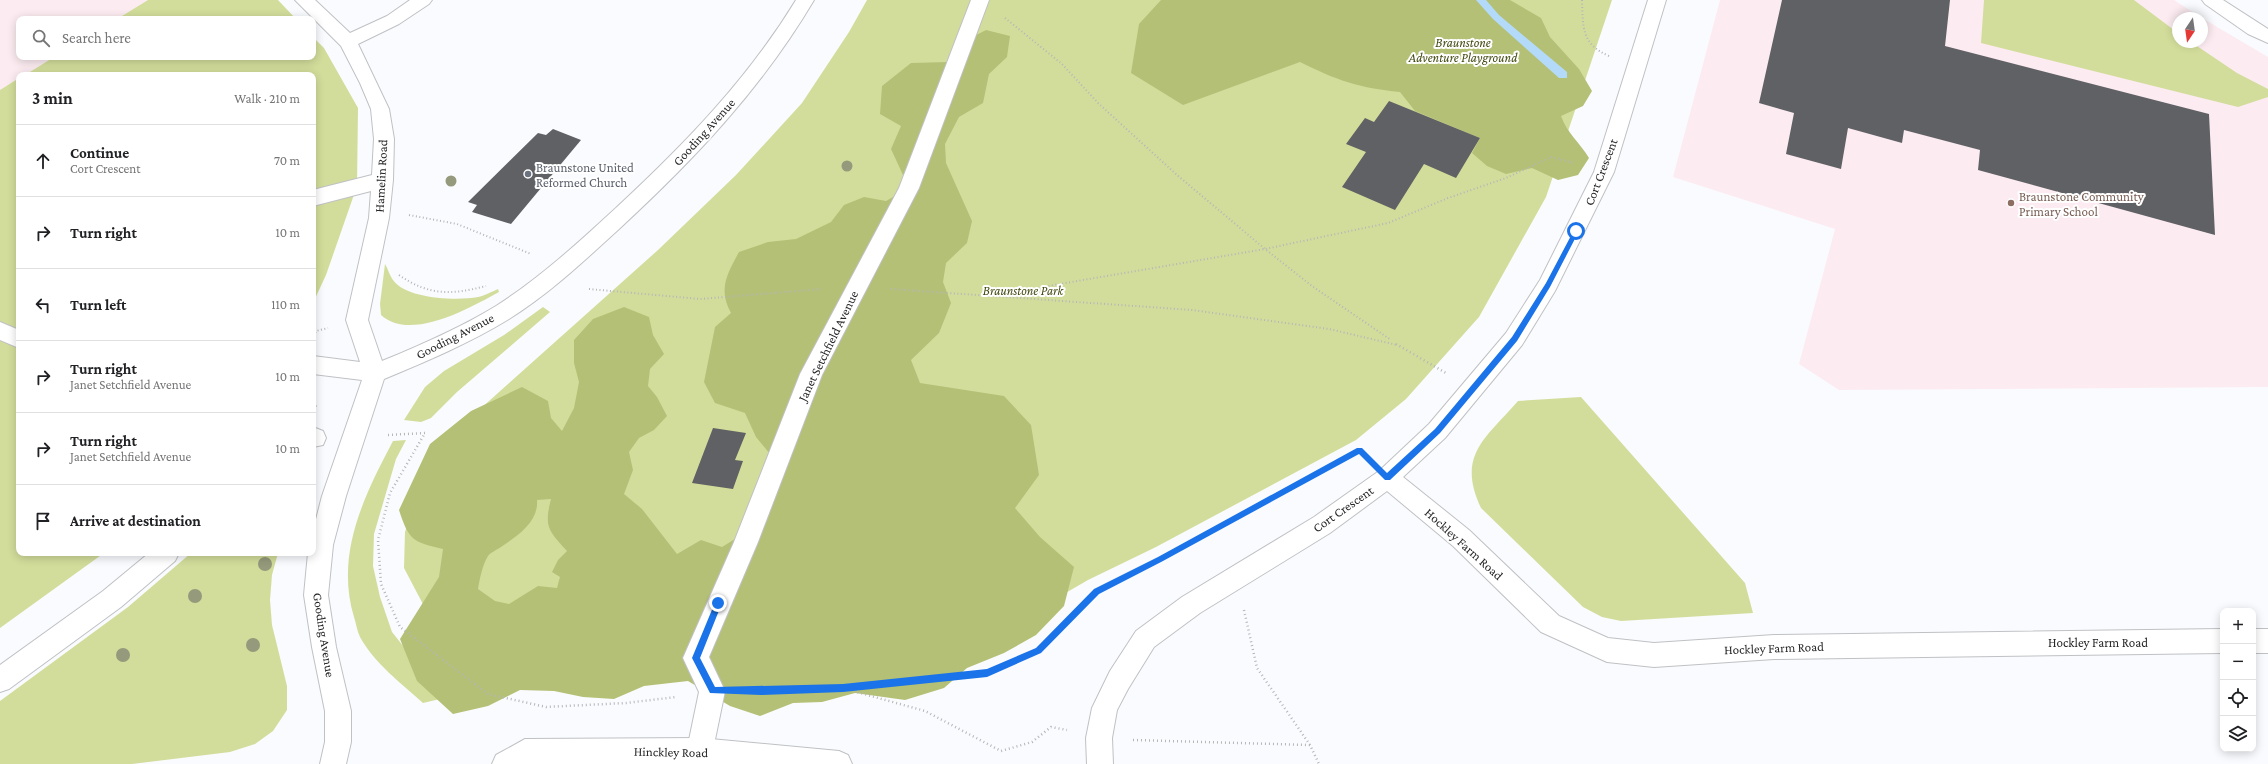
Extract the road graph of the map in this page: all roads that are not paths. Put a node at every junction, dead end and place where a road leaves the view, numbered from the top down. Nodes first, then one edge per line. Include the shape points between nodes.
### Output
1 (304, 0) edge
2 (423, 0) edge
3 (805, 0) edge
4 (980, 0) edge
5 (1657, 0) edge
6 (2211, 0) edge
7 (2268, 37) edge
8 (348, 42) junction
9 (383, 180) junction
10 (316, 197) edge
11 (0, 331) edge
12 (16, 338) edge
13 (316, 365) edge
14 (375, 372) junction
15 (1387, 478) junction
16 (163, 556) edge
17 (2220, 641) edge
18 (2256, 641) edge
19 (2268, 641) edge
20 (0, 680) edge
21 (698, 758) edge
22 (333, 764) edge
23 (505, 764) edge
24 (839, 764) edge
25 (1100, 764) edge

1 - 8 street, Hamelin Road
2 - 8 street via 393,20
3 - 14 street, Gooding Avenue via 766,61 718,119 660,179 574,258 503,312 435,348
4 - 21 street, Janet Setchfield Avenue via 909,188 811,374 746,542 696,658 712,691
5 - 15 street, Cort Crescent via 1604,172 1548,285 1514,339 1473,391 1438,431
6 - 7 street
8 - 9 street, Hamelin Road via 380,109 384,139
9 - 10 street
9 - 14 street, Hamelin Road via 379,218 357,320
11 - 12 street
13 - 14 street
14 - 22 street, Gooding Avenue via 334,496 322,545 316,596 338,712 338,742
15 - 17 street, Hockley Farm Road via 1461,538 1550,624 1607,650 1654,655 1774,647
15 - 25 street, Cort Crescent via 1322,525 1191,605 1145,639 1105,708 1099,738
16 - 20 street via 112,599
18 - 19 street
21 - 23 street, Hinckley Road via 525,752
21 - 24 street, Hinckley Road

